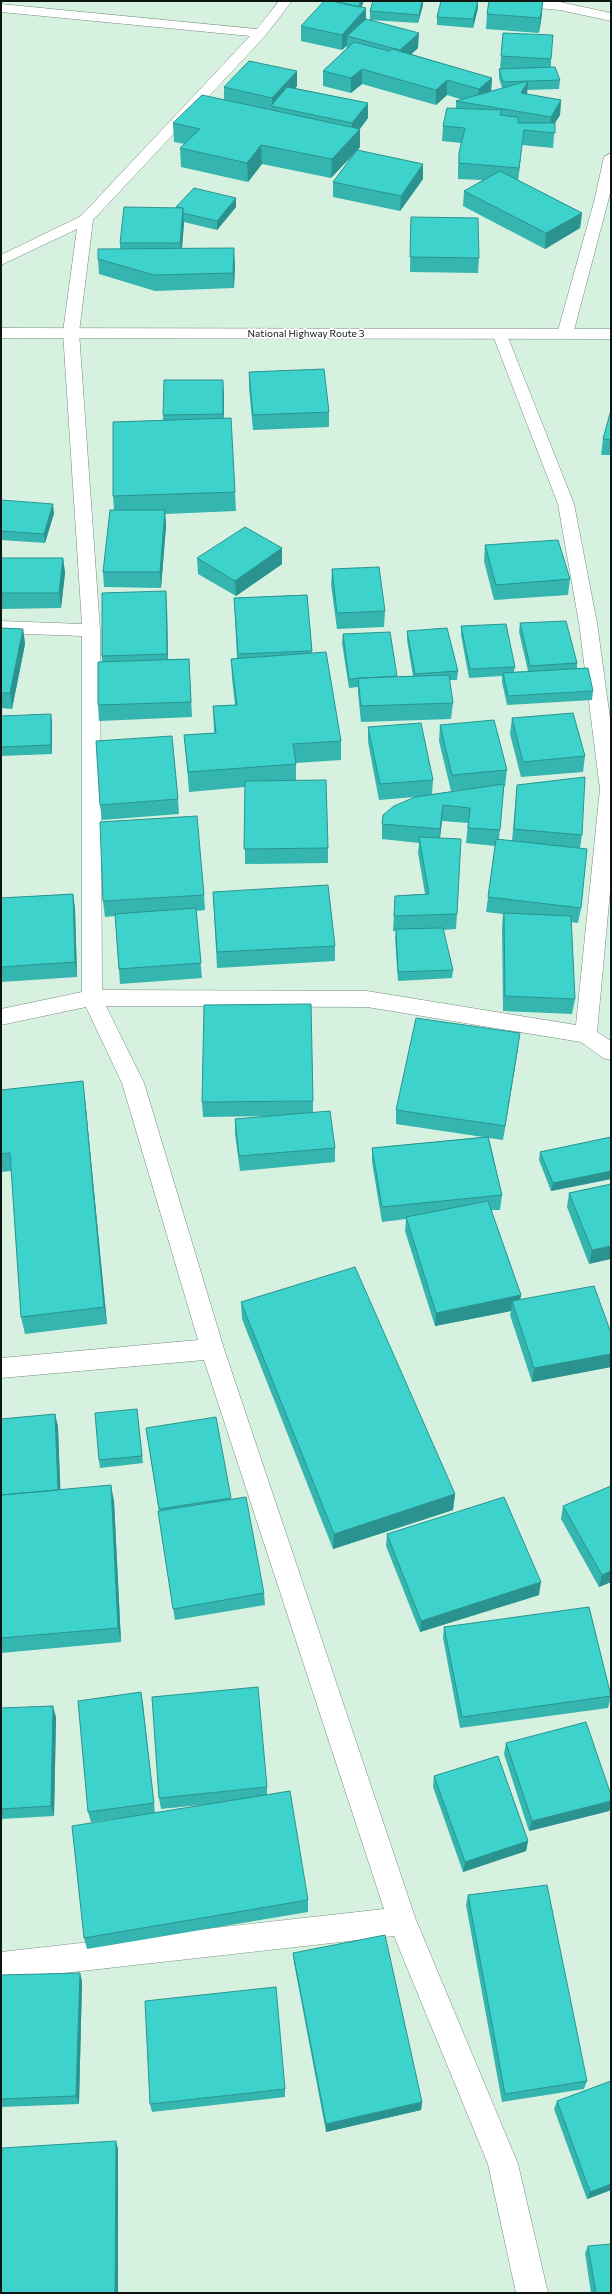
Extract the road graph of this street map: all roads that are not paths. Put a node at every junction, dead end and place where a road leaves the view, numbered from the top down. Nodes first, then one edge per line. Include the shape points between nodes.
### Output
1 (286, 1) edge
2 (501, 1) edge
3 (1, 8) edge
4 (611, 17) edge
5 (260, 33) junction
6 (611, 156) edge
7 (86, 219) junction
8 (1, 261) edge
9 (1, 332) edge
10 (70, 332) junction
11 (500, 333) junction
12 (565, 334) junction
13 (611, 334) edge
14 (1, 627) edge
15 (91, 630) junction
16 (92, 998) junction
17 (1, 1017) edge
18 (586, 1035) junction
19 (610, 1055) edge
20 (212, 1349) junction
21 (1, 1368) edge
22 (402, 1921) junction
23 (1, 1966) edge
24 (532, 2293) edge

1 - 5 main road
2 - 4 main road via 560,6
3 - 5 main road
5 - 7 main road
6 - 12 main road via 603,198
7 - 8 main road
7 - 10 main road
9 - 10 main road, National Highway Route 3
10 - 11 main road, National Highway Route 3
10 - 15 main road
11 - 12 main road, National Highway Route 3
11 - 18 main road via 566,504 588,622 610,789
12 - 13 main road, National Highway Route 3
14 - 15 main road
15 - 16 main road
16 - 17 main road
16 - 18 main road via 367,999
16 - 20 main road via 133,1083
18 - 19 main road
20 - 21 main road
20 - 22 main road
22 - 23 main road
22 - 24 main road via 503,2164

